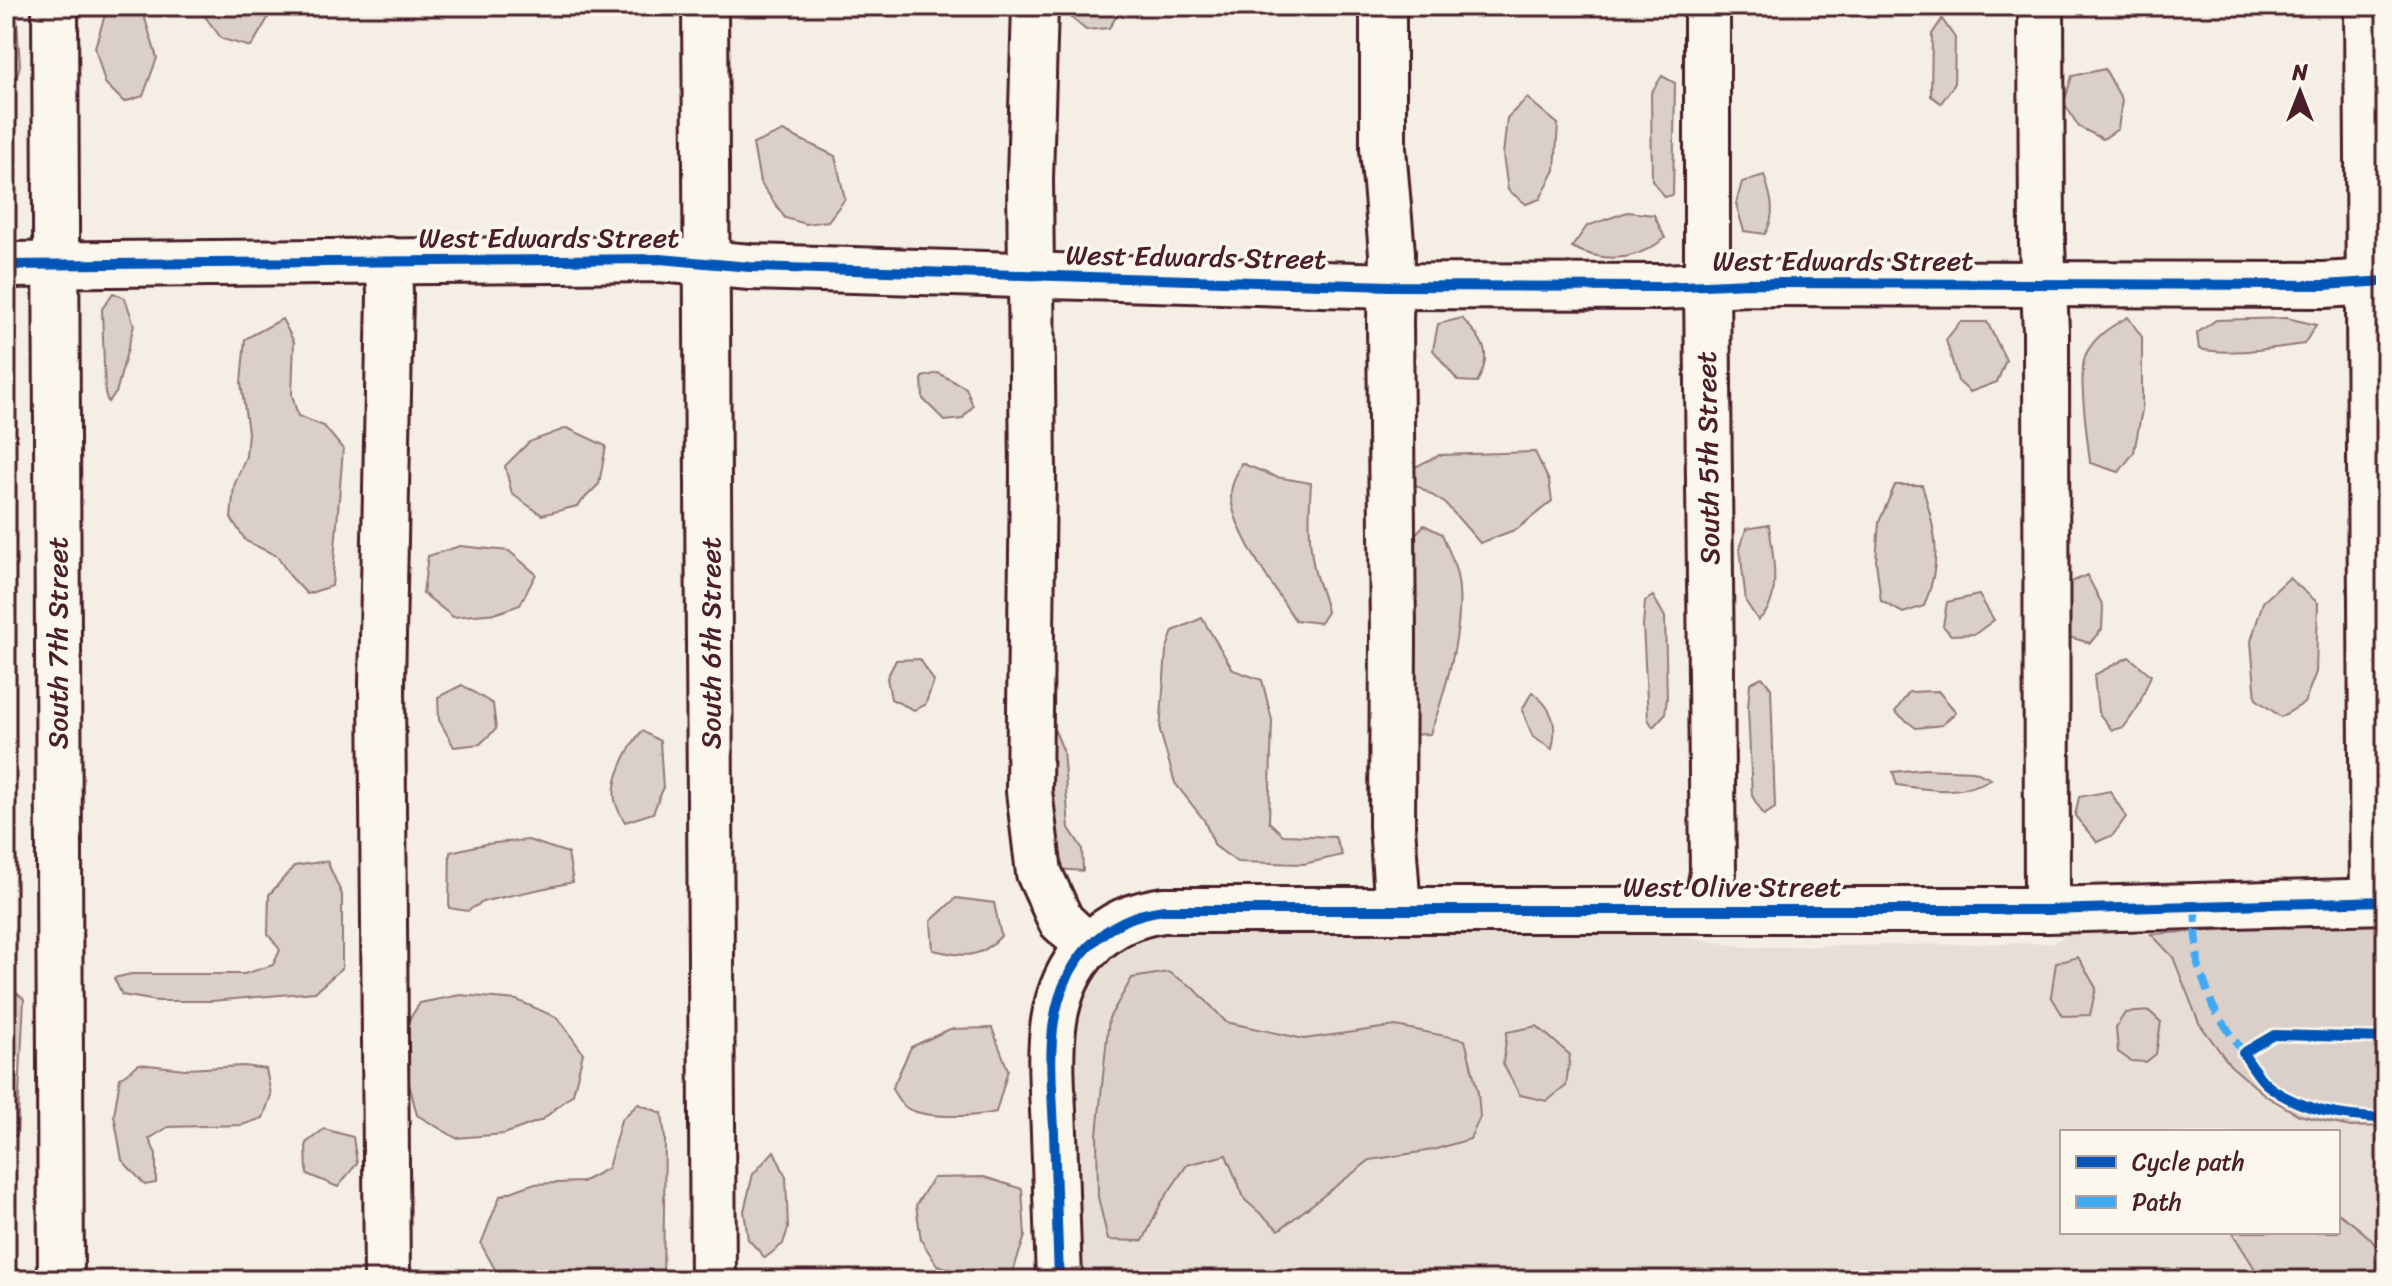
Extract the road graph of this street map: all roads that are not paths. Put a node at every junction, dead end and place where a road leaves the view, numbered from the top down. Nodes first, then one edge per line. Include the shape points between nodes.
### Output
1 (55, 6) edge
2 (705, 6) edge
3 (1035, 6) edge
4 (1383, 6) edge
5 (1707, 6) edge
6 (2041, 6) edge
7 (2367, 6) edge
8 (389, 260) junction
9 (707, 263) junction
10 (6, 265) edge
11 (55, 265) junction
12 (1033, 277) junction
13 (2378, 282) edge
14 (2044, 283) junction
15 (1707, 285) junction
16 (1391, 286) junction
17 (2378, 593) edge
18 (2380, 901) edge
19 (1398, 910) junction
20 (1706, 910) junction
21 (2047, 910) junction
22 (1089, 947) junction
23 (61, 1280) edge
24 (387, 1280) edge
25 (713, 1280) edge
26 (1059, 1280) edge

1 - 11 street, South 7th Street
2 - 9 street, South 6th Street
3 - 12 street
4 - 16 street via 1383,149
5 - 15 street, South 5th Street
6 - 14 street
7 - 13 street
8 - 9 street, West Edwards Street
8 - 11 street, West Edwards Street
8 - 24 street via 382,685
9 - 12 street, West Edwards Street
9 - 25 street, South 6th Street
10 - 11 street, West Edwards Street
11 - 23 street, South 7th Street
12 - 16 street, West Edwards Street
12 - 22 street via 1029,791 1039,873 1061,921
13 - 14 street, West Edwards Street
13 - 17 street
14 - 15 street, West Edwards Street
14 - 21 street
15 - 16 street, West Edwards Street
15 - 20 street, South 5th Street via 1713,873
16 - 19 street via 1392,826
17 - 18 street
18 - 21 street, West Olive Street
19 - 20 street, West Olive Street
19 - 22 street, West Olive Street via 1164,910 1136,914 1106,930
20 - 21 street, West Olive Street
22 - 26 street, West Olive Street via 1062,983 1051,1042

